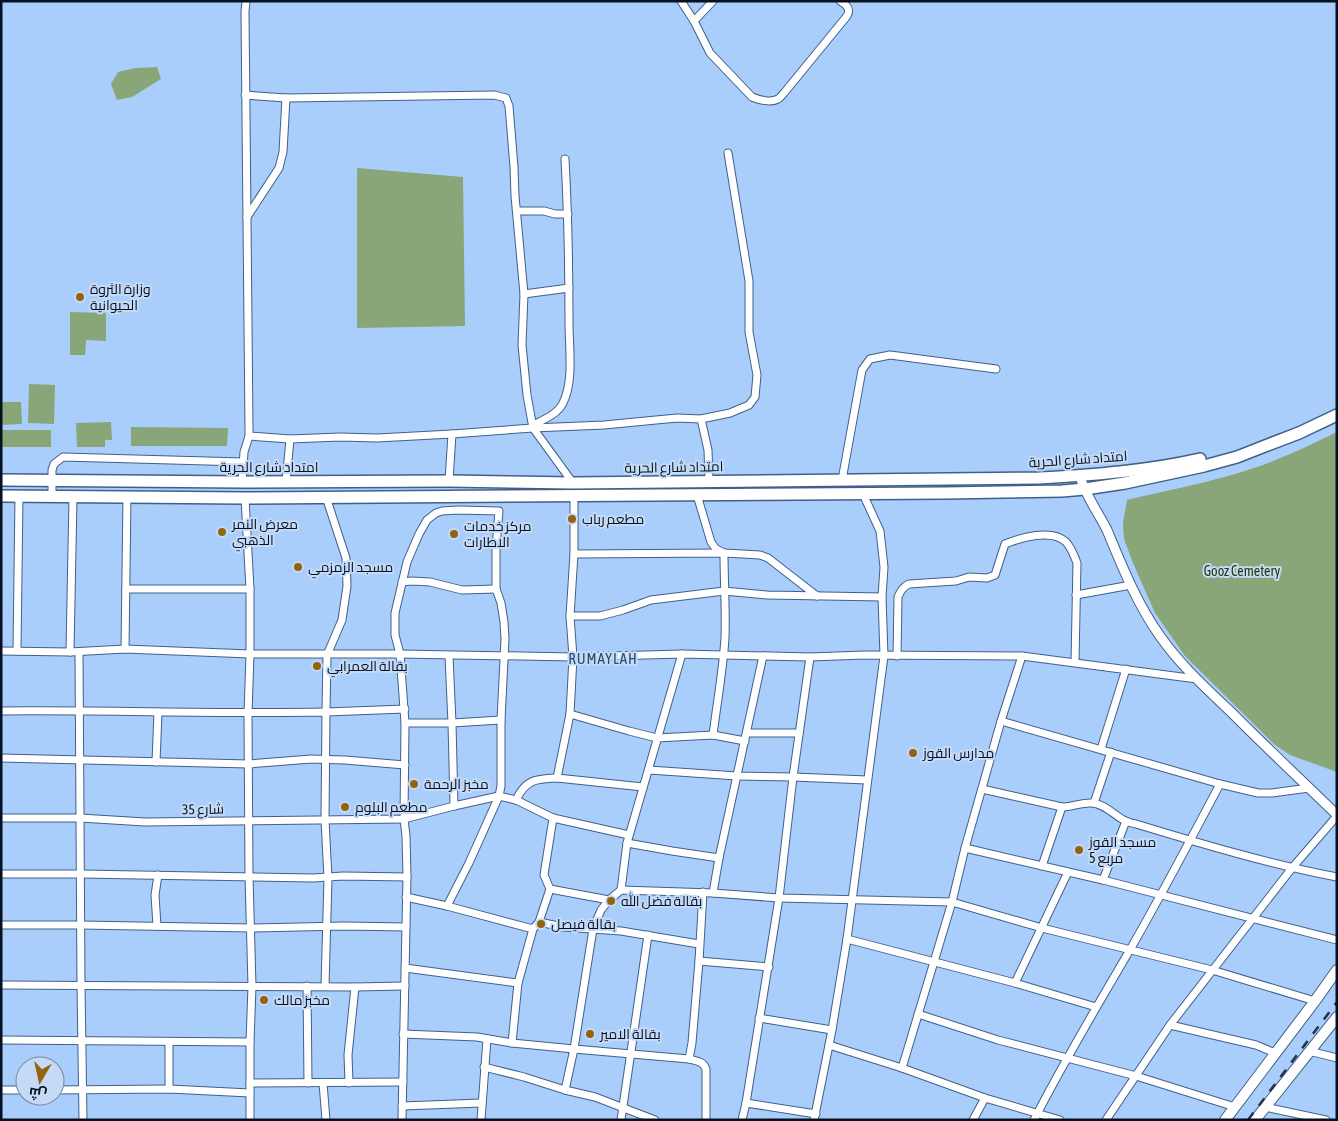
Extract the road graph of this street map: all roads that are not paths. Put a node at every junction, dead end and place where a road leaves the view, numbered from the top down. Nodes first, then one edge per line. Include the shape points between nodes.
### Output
1 (246, 1) edge
2 (681, 1) edge
3 (713, 1) edge
4 (840, 1) edge
5 (694, 21) junction
6 (246, 95) junction
7 (286, 98) junction
8 (728, 153) dead end
9 (565, 159) dead end
10 (517, 211) junction
11 (568, 214) junction
12 (247, 217) junction
13 (569, 288) junction
14 (524, 294) junction
15 (996, 369) dead end
16 (1337, 408) edge
17 (1337, 415) edge
18 (701, 419) junction
19 (533, 427) junction
20 (452, 434) junction
21 (249, 436) junction
22 (290, 438) junction
23 (243, 462) junction
24 (1080, 476) junction
25 (1, 480) edge
26 (52, 480) junction
27 (842, 480) junction
28 (428, 481) junction
29 (449, 481) junction
30 (709, 481) junction
31 (242, 482) junction
32 (286, 482) junction
33 (573, 483) junction
34 (1084, 490) junction
35 (863, 494) junction
36 (574, 495) junction
37 (697, 495) junction
38 (1, 496) edge
39 (19, 496) junction
40 (52, 496) junction
41 (73, 496) junction
42 (127, 496) junction
43 (429, 496) junction
44 (462, 496) junction
45 (503, 496) junction
46 (326, 497) junction
47 (245, 498) junction
48 (458, 510) junction
49 (499, 511) junction
50 (724, 553) junction
51 (574, 554) junction
52 (402, 582) junction
53 (1131, 585) junction
54 (126, 589) junction
55 (496, 589) junction
56 (250, 590) junction
57 (724, 591) junction
58 (1076, 595) junction
59 (817, 596) junction
60 (882, 597) junction
61 (570, 616) junction
62 (126, 649) junction
63 (1, 651) edge
64 (17, 651) junction
65 (70, 652) junction
66 (79, 652) junction
67 (250, 654) junction
68 (400, 654) junction
69 (682, 654) junction
70 (327, 655) junction
71 (723, 655) junction
72 (449, 656) junction
73 (503, 656) junction
74 (763, 656) junction
75 (884, 656) junction
76 (897, 656) junction
77 (1022, 656) junction
78 (573, 657) junction
79 (810, 657) junction
80 (1075, 662) junction
81 (1126, 670) junction
82 (1197, 679) junction
83 (405, 709) junction
84 (80, 710) junction
85 (1, 711) edge
86 (158, 712) junction
87 (326, 712) junction
88 (248, 714) junction
89 (570, 714) junction
90 (501, 720) junction
91 (1001, 721) junction
92 (405, 723) junction
93 (452, 723) junction
94 (747, 733) junction
95 (799, 733) junction
96 (713, 735) junction
97 (657, 738) junction
98 (745, 740) junction
99 (1101, 749) junction
100 (1112, 752) junction
101 (1, 758) edge
102 (79, 760) junction
103 (326, 760) junction
104 (156, 762) junction
105 (249, 764) junction
106 (405, 765) junction
107 (649, 770) junction
108 (736, 776) junction
109 (793, 777) junction
110 (557, 778) junction
111 (867, 780) junction
112 (1220, 784) junction
113 (643, 787) junction
114 (1309, 788) junction
115 (982, 789) junction
116 (499, 796) junction
117 (516, 800) junction
118 (1094, 803) junction
119 (454, 806) junction
120 (1062, 807) junction
121 (1337, 815) edge
122 (1, 818) edge
123 (80, 818) junction
124 (553, 818) junction
125 (404, 819) junction
126 (249, 820) junction
127 (325, 820) junction
128 (1126, 821) junction
129 (629, 835) junction
130 (1190, 841) junction
131 (626, 843) junction
132 (965, 848) junction
133 (719, 858) junction
134 (1042, 866) junction
135 (1292, 868) junction
136 (1068, 872) junction
137 (1, 874) edge
138 (81, 874) junction
139 (158, 875) junction
140 (249, 876) junction
141 (407, 877) junction
142 (1337, 877) edge
143 (328, 878) junction
144 (1103, 880) junction
145 (550, 889) junction
146 (621, 890) junction
147 (703, 892) junction
148 (713, 893) junction
149 (1161, 895) junction
150 (406, 897) junction
151 (779, 898) junction
152 (609, 900) junction
153 (851, 900) junction
154 (952, 902) junction
155 (447, 906) junction
156 (1253, 919) junction
157 (539, 922) junction
158 (1, 925) edge
159 (81, 925) junction
160 (157, 926) junction
161 (327, 926) junction
162 (406, 927) junction
163 (250, 928) junction
164 (1042, 928) junction
165 (533, 929) junction
166 (592, 929) junction
167 (648, 935) junction
168 (847, 939) junction
169 (1337, 940) edge
170 (700, 944) junction
171 (1130, 950) junction
172 (699, 961) junction
173 (934, 961) junction
174 (769, 966) junction
175 (405, 968) junction
176 (1212, 970) junction
177 (1337, 970) edge
178 (518, 983) junction
179 (1015, 983) junction
180 (1, 985) edge
181 (81, 985) junction
182 (252, 986) junction
183 (307, 986) junction
184 (326, 986) junction
185 (405, 986) junction
186 (355, 987) junction
187 (1315, 1001) junction
188 (1096, 1007) junction
189 (918, 1014) junction
190 (1337, 1017) edge
191 (759, 1018) junction
192 (1170, 1025) junction
193 (832, 1030) junction
194 (403, 1034) junction
195 (487, 1039) junction
196 (1, 1040) edge
197 (82, 1040) junction
198 (169, 1042) junction
199 (250, 1042) junction
200 (512, 1043) junction
201 (829, 1045) junction
202 (574, 1049) junction
203 (1309, 1051) junction
204 (1275, 1053) junction
205 (632, 1054) junction
206 (1068, 1058) junction
207 (1337, 1058) edge
208 (689, 1059) junction
209 (484, 1067) junction
210 (902, 1068) junction
211 (1136, 1076) junction
212 (349, 1082) junction
213 (403, 1082) junction
214 (250, 1083) junction
215 (308, 1083) junction
216 (323, 1083) junction
217 (170, 1089) junction
218 (1, 1090) edge
219 (15, 1090) edge
220 (65, 1090) edge
221 (82, 1090) junction
222 (565, 1090) junction
223 (250, 1093) junction
224 (985, 1098) junction
225 (482, 1103) junction
226 (746, 1103) junction
227 (402, 1106) junction
228 (1234, 1107) junction
229 (1265, 1107) junction
230 (623, 1108) junction
231 (815, 1117) edge
232 (1036, 1117) edge
233 (83, 1120) edge
234 (250, 1120) edge
235 (326, 1120) edge
236 (402, 1120) edge
237 (482, 1120) edge
238 (622, 1120) edge
239 (655, 1120) edge
240 (706, 1120) edge
241 (742, 1120) edge
242 (973, 1120) edge
243 (1060, 1120) edge
244 (1106, 1120) edge
245 (1225, 1120) edge
246 (1255, 1120) edge
247 (1326, 1120) edge

1 - 6 street
2 - 5 street
3 - 5 street
4 - 5 street via 848,6 847,16 777,100 758,99 746,92 710,53
6 - 7 street
6 - 12 street
7 - 10 street via 494,95 506,98
7 - 12 street via 280,168
8 - 18 street via 749,282 749,332 756,375 755,397 749,405 730,413
9 - 11 street
10 - 11 street
10 - 14 street
11 - 13 street
12 - 21 street
13 - 14 street
13 - 19 street via 568,392 562,406
14 - 19 street via 522,345
15 - 27 street via 890,355 870,359 862,370
16 - 24 main road, امتداد شارع الحرية via 1296,428 1220,455 1157,468
17 - 34 main road, امتداد شارع الحرية via 1237,457 1166,475
18 - 19 street
18 - 30 street via 708,450
19 - 20 street
19 - 33 street
20 - 22 street
20 - 29 street
21 - 22 street
21 - 23 street
22 - 32 street
23 - 26 street via 64,458 54,464
23 - 31 street
24 - 27 main road, امتداد شارع الحرية
24 - 34 street
25 - 26 main road, امتداد شارع الحرية
26 - 31 main road, امتداد شارع الحرية
26 - 40 street
27 - 30 main road, امتداد شارع الحرية
28 - 29 main road, امتداد شارع الحرية
28 - 32 main road, امتداد شارع الحرية
28 - 43 main road
29 - 33 main road, امتداد شارع الحرية
30 - 33 main road, امتداد شارع الحرية
31 - 32 main road, امتداد شارع الحرية
34 - 35 main road, امتداد شارع الحرية
34 - 53 street via 1106,528
35 - 37 main road, امتداد شارع الحرية
35 - 60 street via 880,531 884,567
36 - 37 main road, امتداد شارع الحرية
36 - 45 main road, امتداد شارع الحرية
36 - 51 street
37 - 50 street via 711,542
38 - 39 main road, امتداد شارع الحرية
39 - 40 main road, امتداد شارع الحرية
39 - 64 street
40 - 41 main road, امتداد شارع الحرية
41 - 42 main road, امتداد شارع الحرية
41 - 65 street
42 - 47 main road, امتداد شارع الحرية
42 - 54 street
43 - 44 main road, امتداد شارع الحرية
43 - 46 main road, امتداد شارع الحرية
44 - 45 main road, امتداد شارع الحرية
44 - 48 street
45 - 49 street
46 - 47 main road, امتداد شارع الحرية
46 - 70 street via 346,558 347,586 342,620
47 - 56 street
48 - 49 street
48 - 52 street via 436,513 427,520 407,562
49 - 55 street
50 - 51 street
50 - 57 street
50 - 59 street via 768,558
51 - 61 street
52 - 55 street via 430,582 462,590
52 - 68 street via 395,613 395,635
53 - 58 street
53 - 82 street via 1159,635
54 - 56 street
54 - 62 street
55 - 73 street via 504,622
56 - 67 street
57 - 59 street
57 - 61 street via 651,600 600,616
57 - 71 street
58 - 76 street via 1076,563 1065,540 1055,535 1022,537 1005,544 995,575 904,586 898,597
58 - 80 street
59 - 60 street
60 - 75 street
61 - 78 street
62 - 66 street
62 - 67 street
63 - 64 street
64 - 65 street
65 - 66 street
66 - 84 street
67 - 70 street
67 - 88 street
68 - 70 street
68 - 72 street
68 - 83 street
69 - 71 street
69 - 78 street
69 - 97 street
70 - 87 street
71 - 74 street
71 - 96 street
72 - 73 street
72 - 93 street
73 - 78 street
73 - 90 street
74 - 79 street
74 - 94 street
75 - 76 street
75 - 79 street
75 - 111 street
76 - 77 street
77 - 80 street
77 - 91 street
78 - 89 street
79 - 95 street
80 - 81 street
81 - 82 street
81 - 99 street
82 - 114 street
83 - 87 street
83 - 92 street
84 - 85 street
84 - 86 street
84 - 102 street
86 - 88 street
86 - 104 street
87 - 88 street
87 - 103 street
88 - 105 street
89 - 97 street
89 - 110 street
90 - 93 street
90 - 116 street
91 - 99 street
91 - 115 street
92 - 93 street
92 - 106 street
93 - 119 street
94 - 95 street
94 - 98 street
95 - 109 street
96 - 97 street
96 - 98 street
97 - 107 street
98 - 108 street
99 - 100 street
100 - 112 street
100 - 118 street
101 - 102 street
102 - 104 street
102 - 123 street
103 - 105 street
103 - 106 street
103 - 127 street
104 - 105 street
105 - 126 street
106 - 125 street
107 - 108 street
107 - 113 street
108 - 109 street
108 - 133 street
109 - 111 street
109 - 151 street
110 - 113 street
110 - 117 street via 526,784
111 - 153 street
112 - 114 street via 1272,794
112 - 130 street
113 - 129 street
114 - 121 street
115 - 120 street
115 - 132 street
116 - 117 street
116 - 119 street, شارع 35
116 - 155 street
117 - 124 street
118 - 120 street
118 - 128 street
119 - 125 street, شارع 35
120 - 134 street
121 - 135 street
122 - 123 street, شارع 35
123 - 126 street, شارع 35 via 145,822
123 - 138 street
124 - 129 street
124 - 145 street via 544,875
125 - 127 street, شارع 35
125 - 141 street
126 - 127 street, شارع 35
126 - 140 street
127 - 143 street
128 - 130 street
128 - 144 street
129 - 131 street
130 - 135 street
130 - 149 street
131 - 133 street
131 - 146 street
132 - 134 street
132 - 154 street
133 - 148 street
134 - 136 street
135 - 142 street
135 - 156 street
136 - 144 street
136 - 164 street
137 - 138 street
138 - 139 street
138 - 159 street
139 - 140 street
139 - 160 street via 155,895
140 - 143 street
140 - 163 street
141 - 143 street
141 - 150 street
143 - 161 street
144 - 149 street
145 - 152 street
145 - 157 street
146 - 147 street
146 - 152 street
147 - 148 street
147 - 170 street
148 - 151 street
149 - 156 street
149 - 171 street
150 - 155 street
150 - 162 street
151 - 153 street
151 - 174 street
152 - 166 street
153 - 154 street
153 - 168 street
154 - 164 street
154 - 173 street
155 - 165 street
156 - 169 street
156 - 176 street
157 - 165 street
157 - 166 street
158 - 159 street
159 - 160 street
159 - 181 street
160 - 163 street
161 - 162 street
161 - 163 street
161 - 184 street
162 - 175 street
163 - 182 street
164 - 171 street
164 - 179 street
165 - 178 street
166 - 167 street
166 - 202 street
167 - 170 street
167 - 205 street
168 - 173 street
168 - 193 street
170 - 172 street
171 - 176 street
171 - 188 street
172 - 174 street
172 - 208 street
173 - 179 street
173 - 189 street
174 - 191 street
175 - 178 street
175 - 185 street
176 - 187 street
176 - 192 street
177 - 187 main road
178 - 200 street
179 - 188 street
180 - 181 street
181 - 182 street
181 - 197 street
182 - 183 street
182 - 199 street
183 - 184 street
183 - 215 street
184 - 186 street
185 - 186 street
185 - 194 street
186 - 212 street via 348,1055
187 - 204 main road
188 - 206 street
189 - 206 street
189 - 210 street
190 - 203 main road
191 - 193 street
191 - 226 street
192 - 204 street via 1256,1045
192 - 211 street
193 - 201 street
194 - 195 street
194 - 213 street
195 - 200 street
195 - 209 street
196 - 197 street
197 - 198 street
197 - 221 street
198 - 199 street
198 - 217 street
199 - 214 street
200 - 202 street
201 - 210 street
201 - 231 street
202 - 205 street
202 - 222 street
203 - 207 street
203 - 229 main road
204 - 228 main road
205 - 208 street
205 - 230 street
206 - 211 street
206 - 232 street
208 - 240 street via 705,1064
209 - 222 street
209 - 225 street
210 - 224 street
211 - 228 street
211 - 244 street
212 - 213 street
212 - 216 street
213 - 227 street
214 - 215 street
214 - 223 street
215 - 216 street
216 - 235 street
217 - 221 street
217 - 223 street
218 - 219 street
220 - 221 street
221 - 233 street
222 - 230 street
223 - 234 street
224 - 232 street
224 - 242 street
225 - 227 street
225 - 237 street
226 - 231 street
226 - 241 street
227 - 236 street
228 - 245 main road
229 - 246 main road
229 - 247 street
230 - 238 street
230 - 239 street
232 - 243 street

